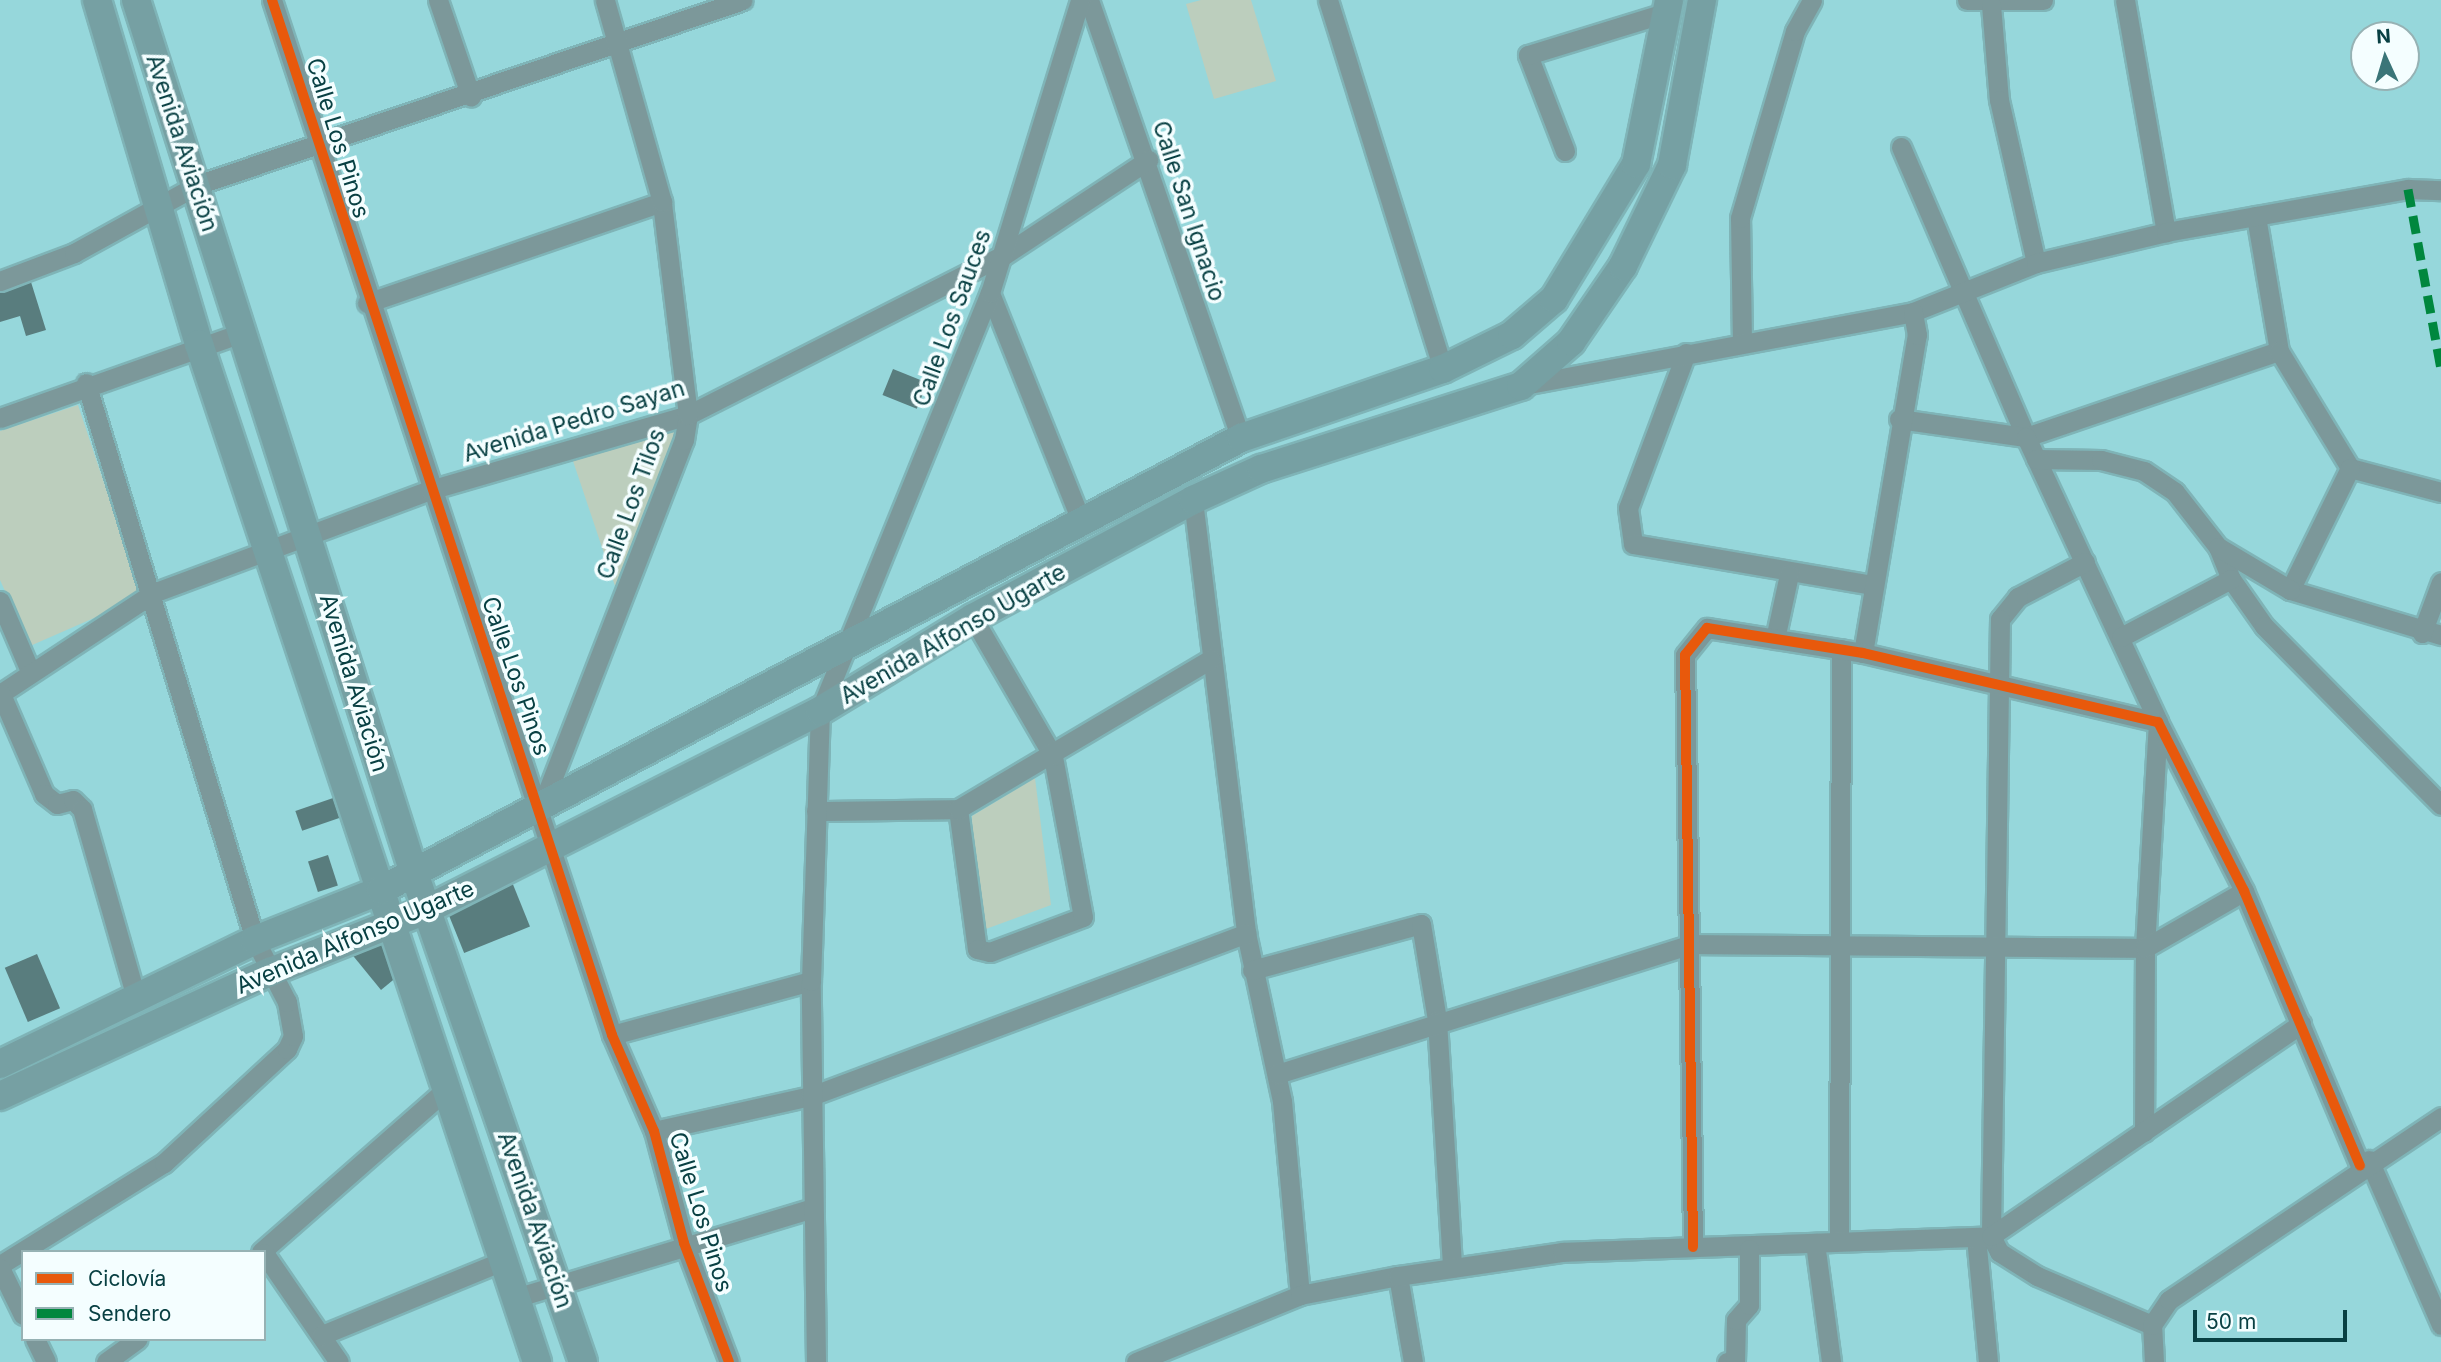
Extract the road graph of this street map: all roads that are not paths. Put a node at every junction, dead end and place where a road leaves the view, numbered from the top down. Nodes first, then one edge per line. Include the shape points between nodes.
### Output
1 (97, 0) edge
2 (136, 0) edge
3 (272, 0) edge
4 (438, 0) edge
5 (605, 0) edge
6 (743, 0) edge
7 (1080, 0) edge
8 (1089, 0) edge
9 (1328, 0) edge
10 (1702, 0) edge
11 (1812, 0) edge
12 (1967, 0) edge
13 (2043, 0) edge
14 (2125, 0) edge
15 (1991, 5) junction
16 (1669, 6) edge
17 (620, 44) junction
18 (471, 97) junction
19 (1901, 147) dead end
20 (319, 148) junction
21 (1565, 151) dead end
22 (1148, 160) junction
23 (197, 185) junction
24 (2441, 190) edge
25 (662, 202) junction
26 (160, 204) junction
27 (2256, 216) junction
28 (2166, 232) junction
29 (1004, 255) junction
30 (2036, 263) junction
31 (0, 281) edge
32 (1965, 291) junction
33 (990, 293) junction
34 (368, 303) junction
35 (1913, 312) junction
36 (242, 333) junction
37 (1742, 343) junction
38 (199, 345) junction
39 (2279, 351) junction
40 (1686, 353) junction
41 (1443, 369) junction
42 (86, 383) junction
43 (1521, 386) junction
44 (688, 415) junction
45 (0, 418) edge
46 (1899, 419) junction
47 (2026, 437) junction
48 (1241, 438) junction
49 (2036, 459) junction
50 (2350, 468) junction
51 (430, 490) junction
52 (2441, 492) edge
53 (1193, 500) junction
54 (1083, 525) junction
55 (306, 531) junction
56 (2218, 547) junction
57 (266, 550) junction
58 (2085, 562) junction
59 (1789, 574) junction
60 (2231, 579) junction
61 (2441, 582) edge
62 (1873, 585) junction
63 (2290, 590) junction
64 (153, 593) junction
65 (0, 601) edge
66 (973, 618) junction
67 (2432, 634) edge
68 (2121, 637) junction
69 (1775, 639) junction
70 (851, 646) junction
71 (1841, 649) junction
72 (1863, 653) junction
73 (1210, 659) junction
74 (30, 671) junction
75 (1998, 685) junction
76 (1, 694) edge
77 (820, 711) junction
78 (2158, 722) junction
79 (1053, 756) junction
80 (2441, 804) edge
81 (540, 809) junction
82 (958, 809) junction
83 (816, 811) junction
84 (554, 845) junction
85 (414, 873) junction
86 (382, 890) junction
87 (2244, 891) junction
88 (426, 910) junction
89 (393, 925) junction
90 (1245, 933) junction
91 (255, 940) junction
92 (1693, 944) junction
93 (1839, 947) junction
94 (1996, 947) junction
95 (2145, 948) junction
96 (1252, 970) junction
97 (271, 972) junction
98 (811, 981) junction
99 (137, 1001) junction
100 (1437, 1020) junction
101 (2301, 1024) junction
102 (612, 1035) junction
103 (0, 1064) edge
104 (1277, 1074) junction
105 (449, 1087) junction
106 (0, 1096) edge
107 (811, 1096) junction
108 (2441, 1117) edge
109 (654, 1131) junction
110 (2144, 1132) junction
111 (2364, 1163) junction
112 (813, 1208) junction
113 (1984, 1237) junction
114 (1839, 1241) junction
115 (684, 1243) junction
116 (1815, 1243) junction
117 (1693, 1247) junction
118 (1749, 1249) junction
119 (27, 1250) edge
120 (264, 1250) edge
121 (21, 1254) edge
122 (266, 1258) edge
123 (505, 1260) junction
124 (0, 1267) edge
125 (1452, 1268) junction
126 (1398, 1276) junction
127 (557, 1280) junction
128 (1300, 1295) junction
129 (515, 1298) junction
130 (21, 1311) edge
131 (2152, 1325) junction
132 (2441, 1325) edge
133 (322, 1335) junction
134 (36, 1341) edge
135 (135, 1341) edge
136 (530, 1360) edge
137 (46, 1362) edge
138 (106, 1362) edge
139 (339, 1362) edge
140 (583, 1362) edge
141 (729, 1362) edge
142 (816, 1362) edge
143 (1136, 1362) edge
144 (1413, 1362) edge
145 (1727, 1362) edge
146 (1735, 1362) edge
147 (1831, 1362) edge
148 (1989, 1362) edge
149 (2154, 1362) edge

1 - 26 main road, Avenida Aviación
2 - 23 main road, Avenida Aviación
3 - 20 street, Calle Los Pinos
4 - 18 street
5 - 17 street, Calle Los Tilos
6 - 17 street
7 - 29 street, Calle Los Sauces
8 - 22 street, Calle San Ignacio
9 - 41 street
10 - 43 main road, Avenida Alfonso Ugarte via 1672,164 1623,266 1570,342
11 - 37 street via 1795,31 1740,218
12 - 15 street
13 - 15 street
14 - 28 street
15 - 30 street via 2005,135
16 - 21 street via 1528,55
16 - 41 main road, Avenida Alfonso Ugarte via 1636,164 1554,299 1512,335
17 - 18 street
17 - 25 street, Calle Los Tilos
18 - 20 street
19 - 32 street
20 - 23 street
20 - 34 street, Calle Los Pinos
22 - 29 street, Avenida Pedro Sayan
22 - 48 street, Calle San Ignacio
23 - 26 street
23 - 36 main road, Avenida Aviación
24 - 27 street via 2408,189
25 - 34 street
25 - 44 street, Calle Los Tilos
26 - 31 street via 74,253
26 - 38 main road, Avenida Aviación
27 - 28 street
27 - 39 street
28 - 30 street
29 - 33 street, Calle Los Sauces
29 - 44 street, Avenida Pedro Sayan
30 - 32 street
32 - 35 street
32 - 47 street
33 - 54 street
33 - 70 street, Calle Los Sauces
34 - 51 street, Calle Los Pinos
35 - 37 street
35 - 46 street via 1917,335
36 - 38 street
36 - 55 main road, Avenida Aviación
37 - 40 street
38 - 42 street
38 - 57 main road, Avenida Aviación
39 - 47 street
39 - 50 street
40 - 43 street
40 - 59 street via 1628,508 1633,544
41 - 48 main road, Avenida Alfonso Ugarte
42 - 45 street
42 - 64 street
43 - 53 main road, Avenida Alfonso Ugarte via 1261,469
44 - 51 street, Avenida Pedro Sayan
44 - 81 street, Calle Los Tilos via 684,440
46 - 47 street
46 - 62 street
47 - 49 street
48 - 54 main road, Avenida Alfonso Ugarte
49 - 56 street via 2101,460 2144,471 2175,492
49 - 58 street
50 - 52 street
50 - 63 street
51 - 55 street, Avenida Pedro Sayan
51 - 81 street, Calle Los Pinos
53 - 66 main road, Avenida Alfonso Ugarte
53 - 73 street
54 - 70 main road, Avenida Alfonso Ugarte
55 - 57 street, Avenida Pedro Sayan
55 - 85 main road, Avenida Aviación
56 - 60 street
56 - 63 street
57 - 64 street, Avenida Pedro Sayan
57 - 86 main road, Avenida Aviación
58 - 68 street
58 - 75 street via 2007,606 2000,620
59 - 62 street
59 - 69 street
60 - 68 street
60 - 80 street via 2264,626
61 - 67 street
62 - 72 street
63 - 67 street
64 - 74 street, Avenida Pedro Sayan
64 - 91 street
65 - 74 street
66 - 77 main road, Avenida Alfonso Ugarte
66 - 79 street
68 - 78 street
69 - 71 street
69 - 92 street via 1707,628 1685,655
70 - 77 street, Calle Los Sauces
70 - 81 main road, Avenida Alfonso Ugarte
71 - 72 street
71 - 93 street
72 - 75 street
73 - 79 street
73 - 90 street
74 - 76 street, Avenida Pedro Sayan
75 - 78 street
75 - 94 street
76 - 99 street via 44,794 57,804 73,800 82,809
77 - 83 street
77 - 84 main road, Avenida Alfonso Ugarte
78 - 87 street
78 - 95 street
79 - 82 street
79 - 82 street via 1085,905 1076,923 990,952 977,949
81 - 84 street, Calle Los Pinos
81 - 85 main road, Avenida Alfonso Ugarte
82 - 83 street
83 - 98 street
84 - 88 main road, Avenida Alfonso Ugarte
84 - 102 street, Calle Los Pinos
85 - 86 main road, Avenida Alfonso Ugarte
85 - 88 main road, Avenida Aviación
86 - 89 main road, Avenida Aviación
86 - 91 main road, Avenida Alfonso Ugarte
87 - 95 street
87 - 101 street
88 - 89 main road, Avenida Alfonso Ugarte
88 - 127 main road, Avenida Aviación
89 - 97 main road, Avenida Alfonso Ugarte
89 - 105 main road, Avenida Aviación
90 - 96 street
90 - 107 street
91 - 97 street
91 - 99 main road, Avenida Alfonso Ugarte
92 - 93 street
92 - 100 street
92 - 117 street
93 - 94 street
93 - 114 street
94 - 95 street
94 - 113 street
95 - 110 street
96 - 100 street via 1421,924
96 - 104 street
97 - 106 main road, Avenida Alfonso Ugarte
97 - 119 street via 293,1021 287,1049 164,1163
98 - 102 street
98 - 107 street
99 - 103 main road, Avenida Alfonso Ugarte
100 - 104 street
100 - 125 street
101 - 110 street
101 - 111 street
102 - 109 street, Calle Los Pinos
104 - 128 street
105 - 120 street
105 - 123 main road, Avenida Aviación
107 - 109 street
107 - 112 street
108 - 111 street
109 - 115 street, Calle Los Pinos
110 - 113 street
111 - 131 street via 2169,1300
111 - 132 street
112 - 115 street
112 - 142 street
113 - 114 street
113 - 131 street via 2037,1276
113 - 148 street
114 - 116 street
115 - 127 street
115 - 141 street, Calle Los Pinos
116 - 118 street
116 - 147 street
117 - 118 street
117 - 125 street via 1562,1252
118 - 146 street via 1749,1305 1732,1330
121 - 124 street
122 - 133 street
123 - 129 main road, Avenida Aviación
123 - 133 street
124 - 130 street
125 - 126 street
126 - 128 street
126 - 144 street
127 - 129 street
127 - 140 main road, Avenida Aviación
128 - 143 street
129 - 136 main road, Avenida Aviación
131 - 149 street
133 - 139 street
134 - 137 street
135 - 138 street
145 - 146 street

